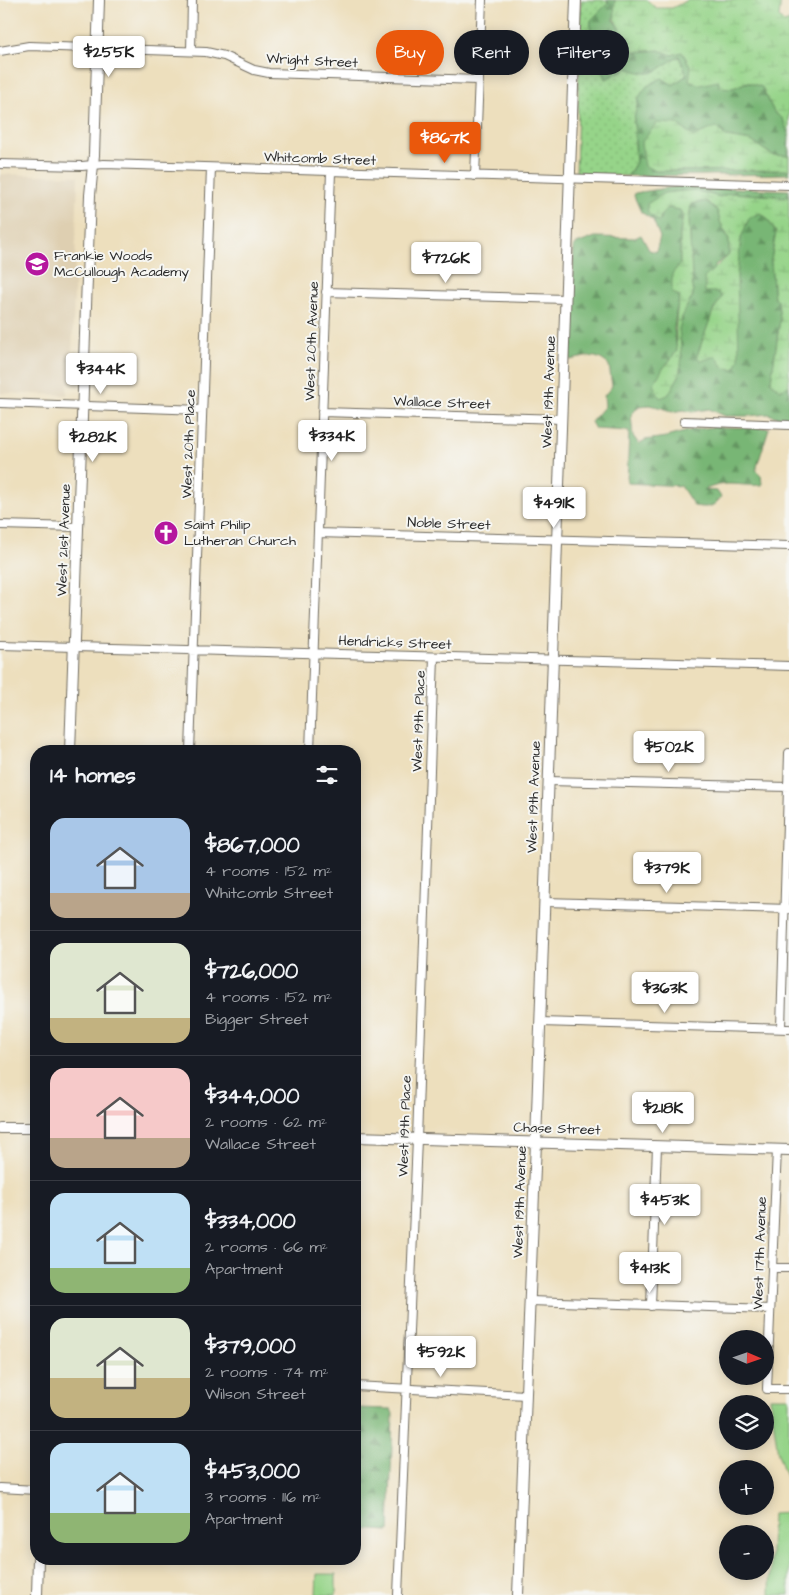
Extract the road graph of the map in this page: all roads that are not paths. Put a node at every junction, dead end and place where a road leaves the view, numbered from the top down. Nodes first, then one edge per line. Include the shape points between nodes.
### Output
1 (99, 0) edge
2 (192, 0) edge
3 (482, 0) edge
4 (576, 0) edge
5 (97, 48) junction
6 (191, 50) junction
7 (0, 51) edge
8 (478, 80) junction
9 (0, 164) edge
10 (92, 165) junction
11 (211, 168) junction
12 (331, 172) junction
13 (475, 176) junction
14 (570, 179) junction
15 (789, 185) edge
16 (326, 292) junction
17 (566, 299) junction
18 (0, 403) edge
19 (82, 406) junction
20 (202, 410) junction
21 (322, 412) junction
22 (562, 419) junction
23 (684, 421) dead end
24 (789, 425) edge
25 (0, 525) edge
26 (78, 527) junction
27 (318, 533) junction
28 (557, 540) junction
29 (789, 546) edge
30 (0, 645) edge
31 (74, 647) junction
32 (194, 650) junction
33 (314, 653) junction
34 (434, 657) junction
35 (553, 660) junction
36 (789, 666) edge
37 (70, 745) edge
38 (190, 745) edge
39 (310, 745) edge
40 (789, 753) edge
41 (549, 781) junction
42 (788, 787) edge
43 (544, 902) junction
44 (787, 908) edge
45 (540, 1022) junction
46 (785, 1028) edge
47 (0, 1128) edge
48 (30, 1128) edge
49 (361, 1137) edge
50 (417, 1139) junction
51 (536, 1142) junction
52 (657, 1146) junction
53 (777, 1149) junction
54 (789, 1150) edge
55 (773, 1268) junction
56 (789, 1268) edge
57 (530, 1301) junction
58 (651, 1306) junction
59 (770, 1309) junction
60 (361, 1386) edge
61 (406, 1388) junction
62 (789, 1389) edge
63 (526, 1394) junction
64 (0, 1488) edge
65 (30, 1490) edge
66 (38, 1565) edge
67 (37, 1595) edge
68 (398, 1595) edge
69 (518, 1595) edge

1 - 5 street, West 21st Avenue
2 - 6 street
3 - 8 street
4 - 14 street, West 19th Avenue
5 - 6 street, Wright Street
5 - 7 street, Wright Street via 29,46
5 - 10 street, West 21st Avenue
6 - 8 street, Wright Street via 219,54 248,68 269,73
8 - 13 street
9 - 10 street, Whitcomb Street
10 - 11 street, Whitcomb Street
10 - 19 street, West 21st Avenue
11 - 12 street, Whitcomb Street
11 - 20 street, West 20th Place
12 - 13 street, Whitcomb Street
12 - 16 street, West 20th Avenue
13 - 14 street, Whitcomb Street
14 - 15 street, Whitcomb Street
14 - 17 street, West 19th Avenue
16 - 17 street
16 - 21 street, West 20th Avenue
17 - 22 street, West 19th Avenue
18 - 19 street
19 - 20 street
19 - 26 street, West 21st Avenue
20 - 32 street, West 20th Place
21 - 22 street, Wallace Street
21 - 27 street, West 20th Avenue
22 - 28 street, West 19th Avenue
23 - 24 street
25 - 26 street
26 - 31 street, West 21st Avenue
27 - 28 street, Noble Street
27 - 33 street, West 20th Avenue
28 - 29 street, Noble Street
28 - 35 street, West 19th Avenue
30 - 31 street, Hendricks Street
31 - 32 street, Hendricks Street
31 - 37 street, West 21st Avenue
32 - 33 street, Hendricks Street
32 - 38 street, West 20th Place
33 - 34 street, Hendricks Street
33 - 39 street, West 20th Avenue
34 - 35 street, Hendricks Street
34 - 50 street, West 19th Place
35 - 36 street, Hendricks Street
35 - 41 street, West 19th Avenue
40 - 42 street
41 - 42 street
41 - 43 street, West 19th Avenue
42 - 44 street
43 - 44 street
43 - 45 street, West 19th Avenue
44 - 46 street
45 - 46 street
45 - 51 street, West 19th Avenue
47 - 48 street
49 - 50 street, Chase Street
50 - 51 street, Chase Street
50 - 61 street, West 19th Place
51 - 52 street, Chase Street
51 - 57 street, West 19th Avenue
52 - 53 street, Chase Street
52 - 58 street
53 - 54 street, Chase Street
53 - 55 street, West 17th Avenue
55 - 56 street
55 - 59 street, West 17th Avenue
57 - 58 street
57 - 63 street, West 19th Avenue
58 - 59 street
59 - 62 street, West 17th Avenue via 768,1389
60 - 61 street
61 - 63 street
61 - 68 street, West 19th Place
63 - 69 street, West 19th Avenue
64 - 65 street
66 - 67 street

